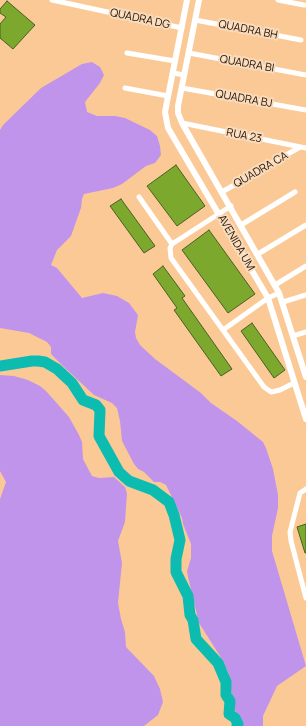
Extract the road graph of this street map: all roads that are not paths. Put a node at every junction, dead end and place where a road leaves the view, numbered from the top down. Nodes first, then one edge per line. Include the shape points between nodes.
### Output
1 (52, 0) edge
2 (187, 0) edge
3 (199, 0) edge
4 (278, 0) edge
5 (304, 5) dead end
6 (195, 20) junction
7 (182, 28) junction
8 (301, 40) dead end
9 (127, 53) dead end
10 (189, 54) junction
11 (175, 61) junction
12 (173, 73) junction
13 (184, 75) junction
14 (306, 75) edge
15 (124, 88) dead end
16 (182, 88) junction
17 (168, 96) junction
18 (306, 110) edge
19 (182, 123) junction
20 (300, 147) junction
21 (306, 148) edge
22 (222, 192) junction
23 (295, 192) dead end
24 (139, 197) dead end
25 (231, 206) junction
26 (219, 214) junction
27 (241, 225) junction
28 (306, 225) edge
29 (172, 244) junction
30 (258, 254) junction
31 (306, 266) edge
32 (275, 285) junction
33 (279, 293) junction
34 (306, 295) edge
35 (268, 298) junction
36 (283, 302) junction
37 (223, 330) junction
38 (306, 332) edge
39 (293, 336) junction
40 (305, 369) edge
41 (306, 377) edge
42 (294, 383) junction
43 (306, 419) edge
44 (306, 489) edge
45 (306, 598) edge

1 - 7 street, QUADRA DG
2 - 7 street, AVENIDA UM
3 - 6 street, AVENIDA UM
4 - 5 street
6 - 8 street, QUADRA BH
6 - 10 street, AVENIDA UM
7 - 11 street, AVENIDA UM
9 - 11 street
10 - 13 street, AVENIDA UM
10 - 14 street, QUADRA BI
11 - 12 street, AVENIDA UM
12 - 13 street
12 - 17 street, AVENIDA UM
13 - 16 street, AVENIDA UM
15 - 17 street
16 - 18 street, QUADRA BJ
16 - 19 street, AVENIDA UM via 178,113
17 - 26 street, AVENIDA UM via 165,112 168,128
19 - 20 street, RUA 23
19 - 22 street, AVENIDA UM
20 - 21 street, RUA 23
20 - 22 street, QUADRA CA
22 - 25 street, AVENIDA UM
23 - 27 street
24 - 29 street
25 - 26 street
25 - 27 street, AVENIDA UM
26 - 29 street
26 - 35 street, AVENIDA UM
27 - 30 street, AVENIDA UM
28 - 30 street
29 - 37 street via 171,258
30 - 32 street, AVENIDA UM
31 - 32 street
32 - 33 street, AVENIDA UM
33 - 35 street
33 - 36 street, AVENIDA UM
34 - 36 street
35 - 37 street
35 - 42 street, AVENIDA UM
36 - 39 street, AVENIDA UM
37 - 42 street via 264,387 271,392
38 - 39 street
39 - 40 street, AVENIDA UM
40 - 41 street, AVENIDA UM
42 - 43 street, AVENIDA UM
44 - 45 street via 300,493 290,532

